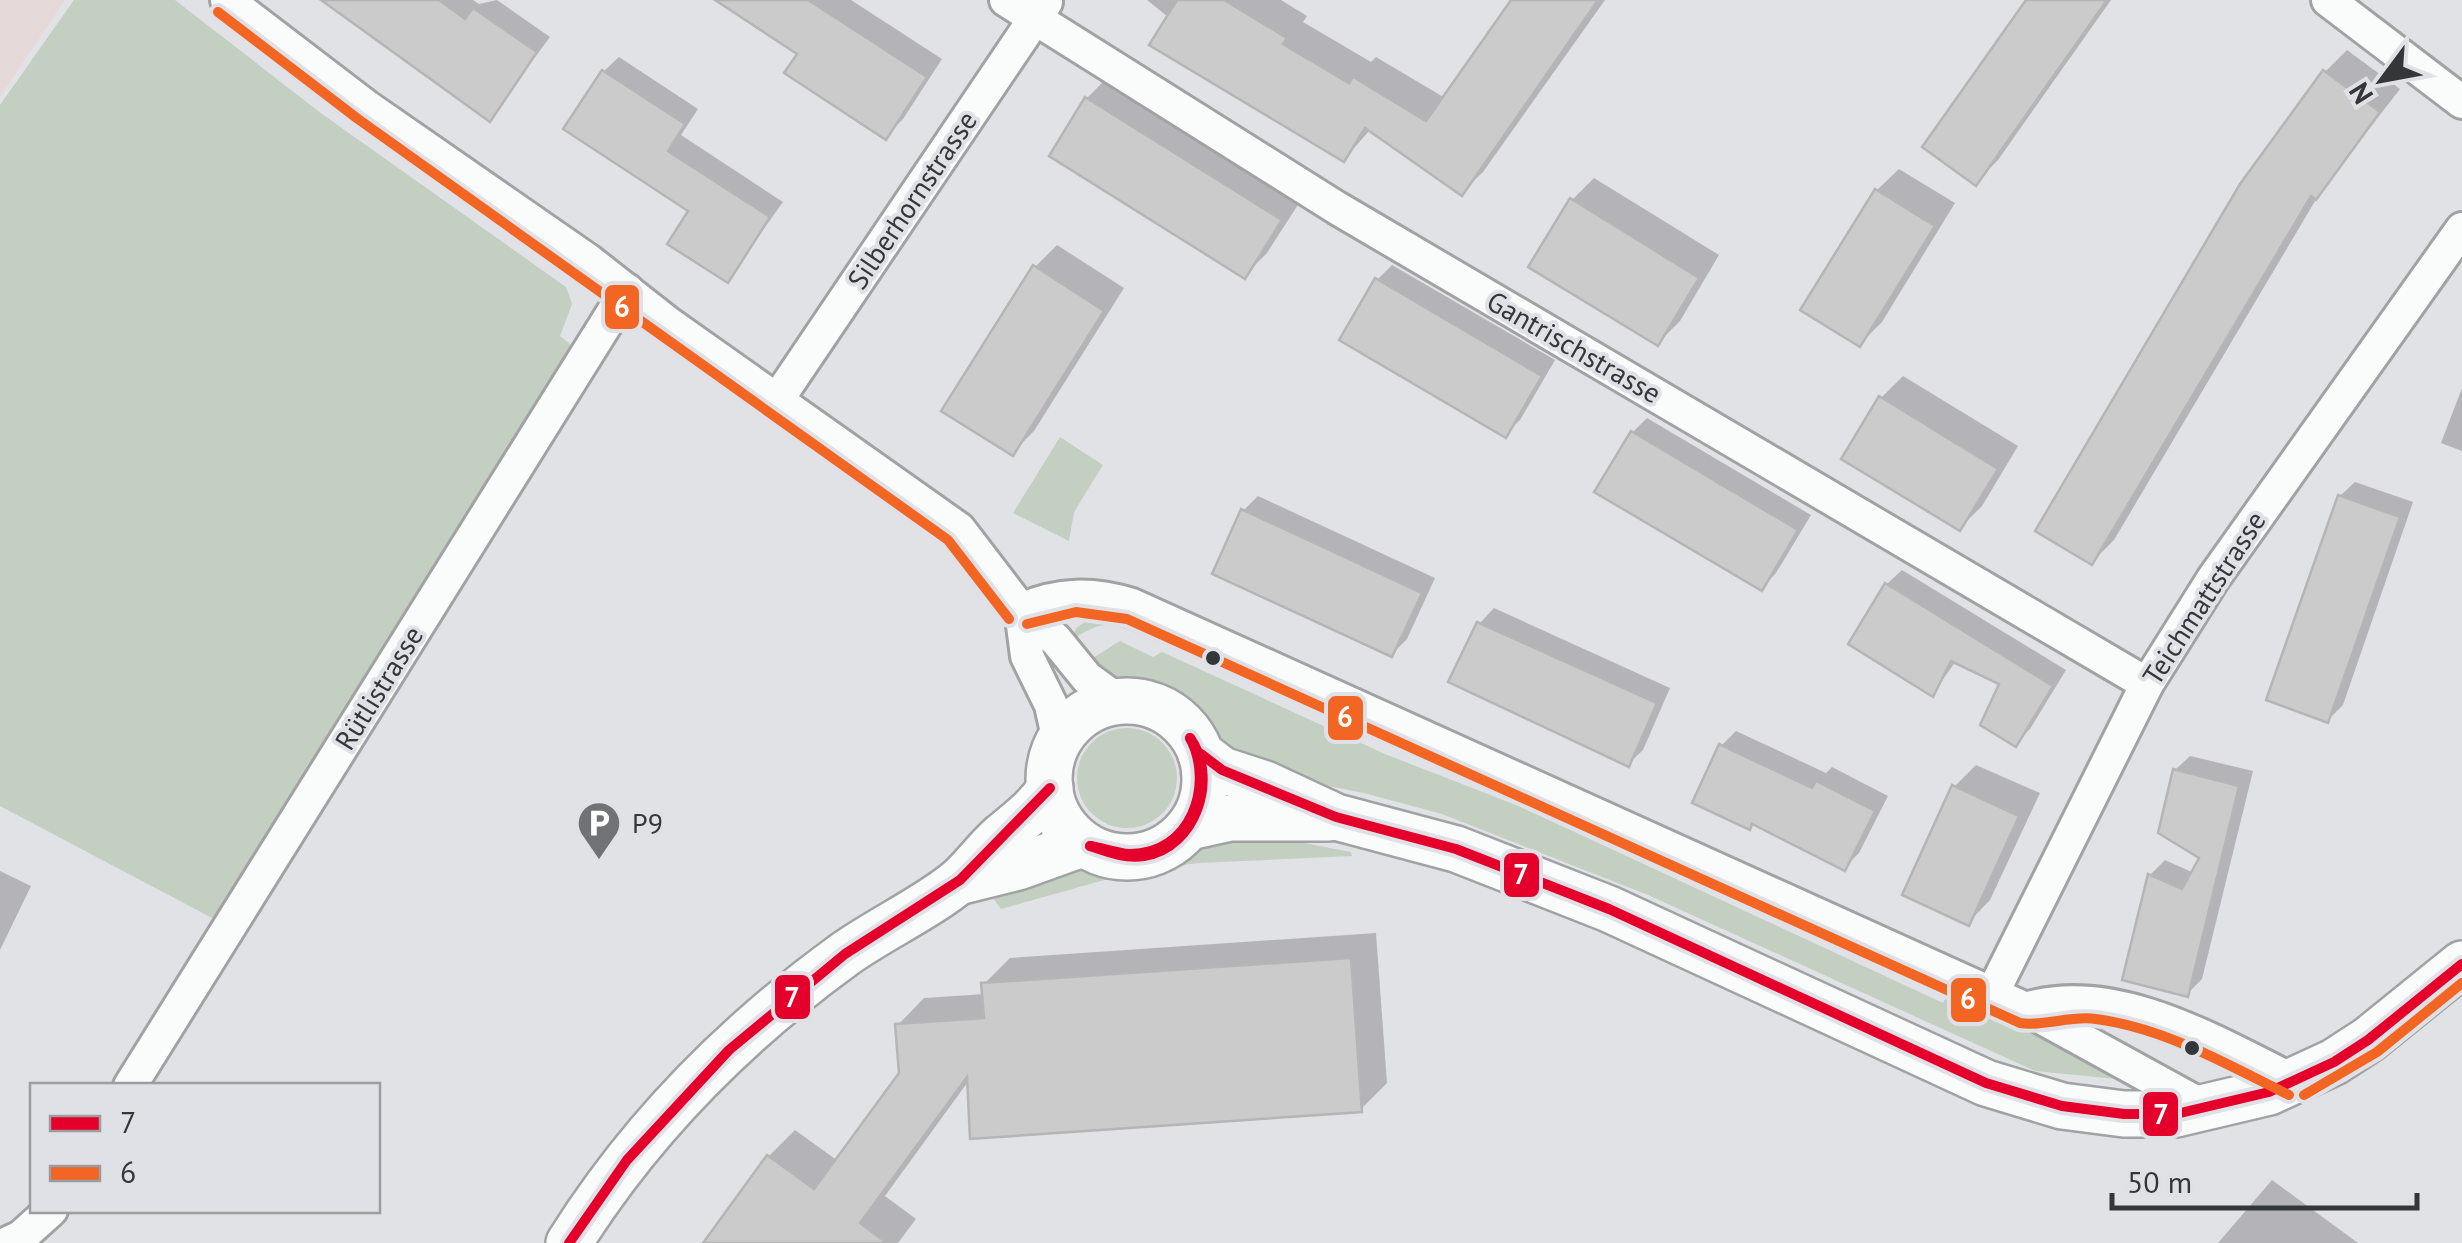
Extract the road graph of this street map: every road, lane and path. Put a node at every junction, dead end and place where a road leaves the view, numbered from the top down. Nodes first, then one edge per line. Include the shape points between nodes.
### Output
1 (227, 0) edge
2 (1006, 0) edge
3 (2328, 0) edge
4 (1041, 9) edge
5 (2462, 102) edge
6 (2462, 230) edge
7 (627, 290) junction
8 (777, 400) junction
9 (1021, 610) junction
10 (2147, 684) junction
11 (1120, 702) junction
12 (1059, 740) junction
13 (1200, 754) junction
14 (1050, 788) junction
15 (1336, 817) junction
16 (1188, 828) junction
17 (1082, 844) junction
18 (958, 882) junction
19 (2462, 964) edge
20 (1992, 994) junction
21 (2026, 1009) junction
22 (2296, 1082) junction
23 (132, 1083) edge
24 (2208, 1109) junction
25 (48, 1213) edge
26 (8, 1243) edge
27 (570, 1243) edge

1 - 7 street
2 - 4 street, Gantrischstrasse
3 - 5 street
4 - 8 street, Silberhornstrasse
4 - 10 street, Gantrischstrasse via 1338,208
6 - 10 street, Teichmattstrasse via 2223,564
7 - 8 street
7 - 23 street, Rütlistrasse
8 - 9 street via 959,529
9 - 11 street
9 - 12 street via 1027,656
9 - 20 street via 1065,596 1132,604
10 - 20 street, Teichmattstrasse
11 - 12 main road via 1079,716
11 - 13 main road via 1169,712
12 - 14 main road
13 - 15 main road via 1222,770
13 - 16 main road via 1204,785
14 - 17 main road via 1060,819
14 - 18 main road
15 - 16 main road via 1230,818
15 - 24 main road via 1456,849 1595,903 2020,1095 2124,1114
16 - 17 main road via 1168,845 1130,856
17 - 18 main road
18 - 27 main road via 877,932 758,1022 634,1152
19 - 22 main road via 2368,1040
20 - 21 street
21 - 22 street via 2073,1002 2121,1008 2186,1030
21 - 24 street
22 - 24 main road
25 - 26 street

